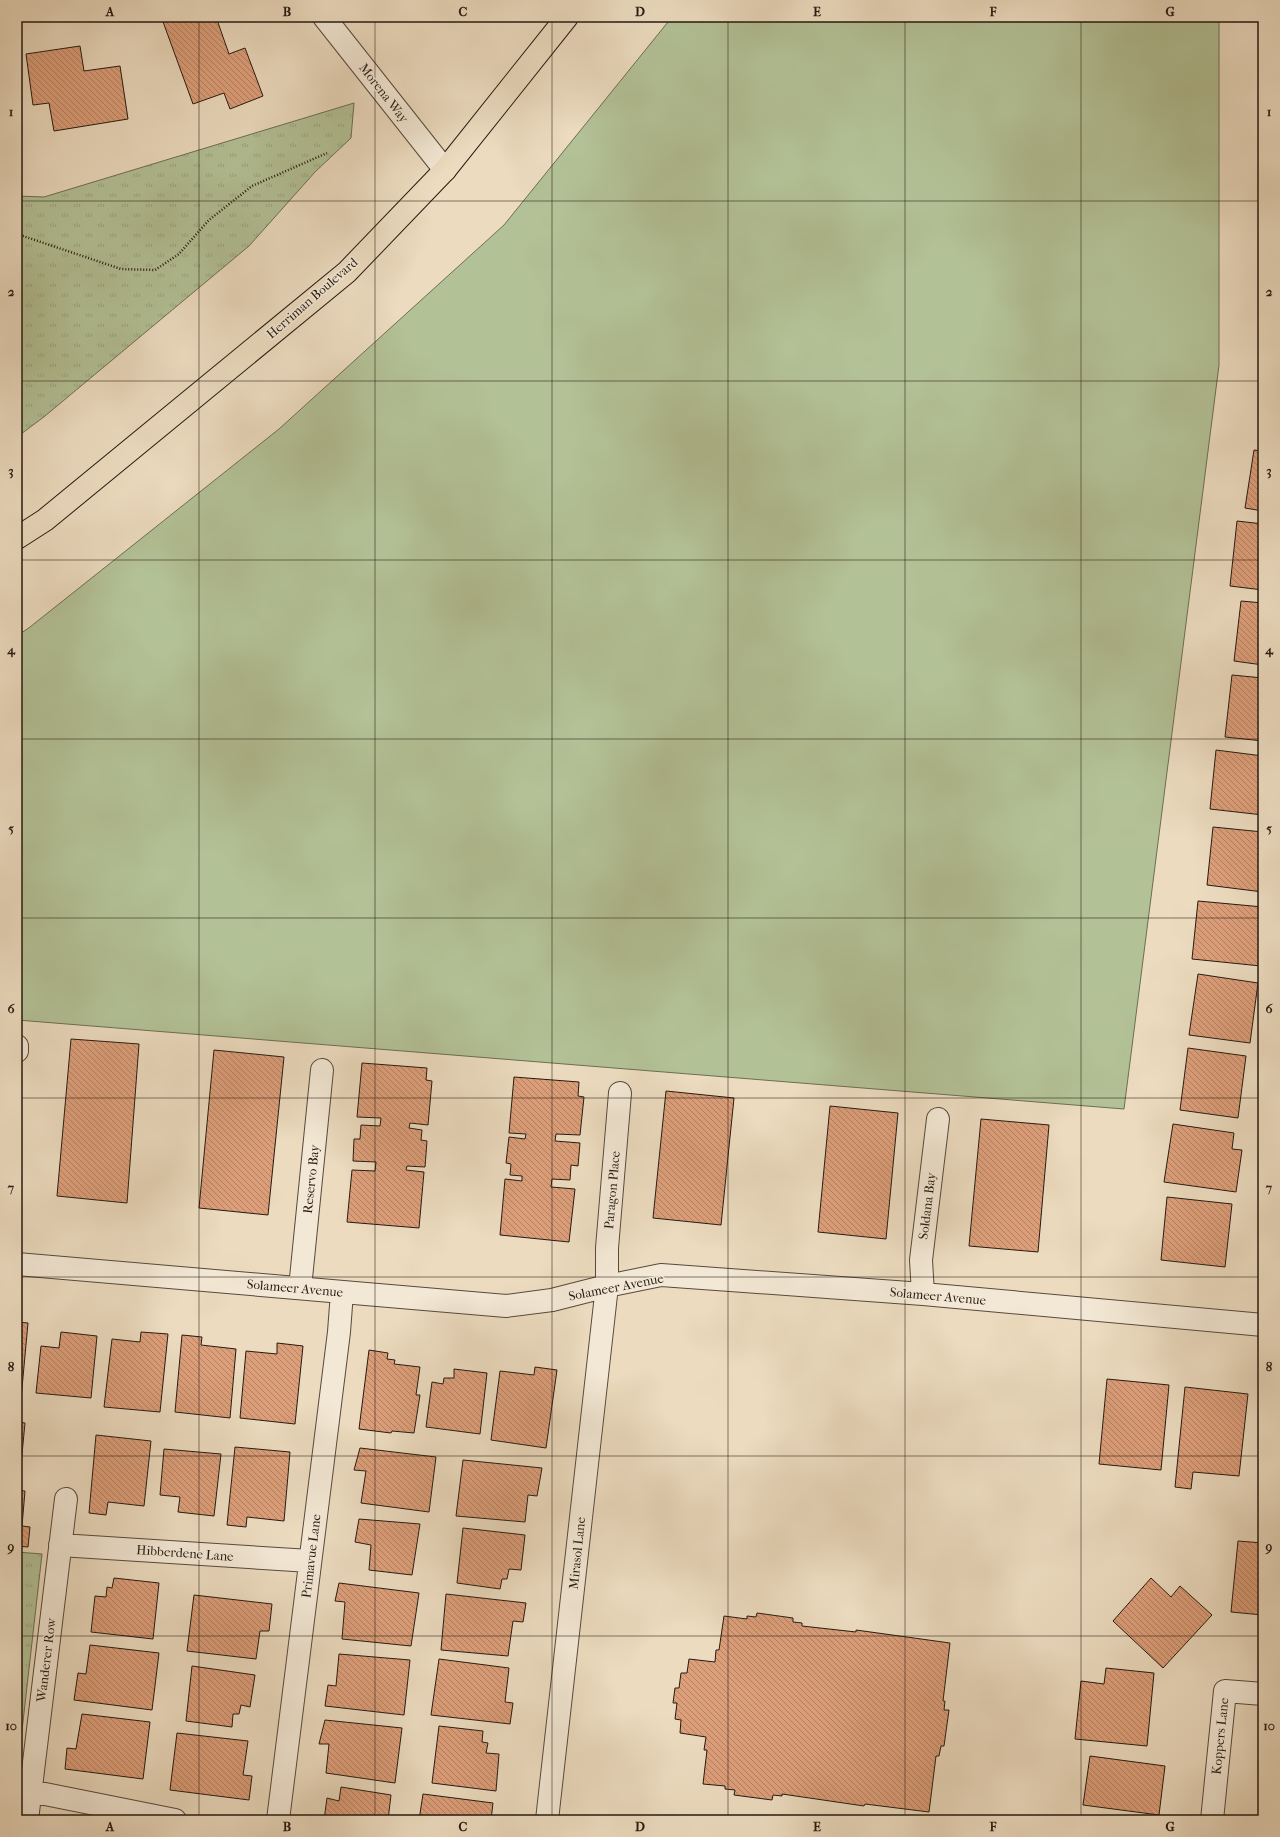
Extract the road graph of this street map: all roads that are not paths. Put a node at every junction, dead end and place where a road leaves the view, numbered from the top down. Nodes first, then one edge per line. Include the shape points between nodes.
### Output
1 (324, 17) edge
2 (567, 17) edge
3 (445, 170) junction
4 (17, 538) edge
5 (18, 1046) edge
6 (17, 1051) edge
7 (322, 1070) dead end
8 (620, 1093) dead end
9 (938, 1119) dead end
10 (17, 1264) edge
11 (607, 1286) junction
12 (300, 1288) junction
13 (342, 1292) junction
14 (923, 1294) junction
15 (1263, 1325) edge
16 (66, 1499) dead end
17 (60, 1545) junction
18 (310, 1561) junction
19 (1263, 1694) edge
20 (30, 1791) junction
21 (27, 1820) edge
22 (175, 1820) edge
23 (278, 1820) edge
24 (548, 1820) edge
25 (1212, 1820) edge

1 - 3 street, Morena Way
2 - 3 main road, Herriman Boulevard
3 - 4 main road, Herriman Boulevard via 346,272 45,520
5 - 6 street
7 - 12 street, Reservo Bay
8 - 11 street, Paragon Place via 607,1248
9 - 14 street, Soldana Bay via 921,1260
10 - 12 street, Solameer Avenue
11 - 13 street, Solameer Avenue via 552,1300 506,1306
11 - 14 street, Solameer Avenue via 661,1275
11 - 24 street, Mirasol Lane
12 - 13 street, Solameer Avenue
13 - 18 street, Primavue Lane
14 - 15 street, Solameer Avenue
16 - 17 street, Wanderer Row
17 - 18 street, Hibberdene Lane
17 - 20 street, Wanderer Row
18 - 23 street, Primavue Lane
19 - 25 street, Koppers Lane via 1225,1691
20 - 21 street, Wanderer Row
20 - 22 street

